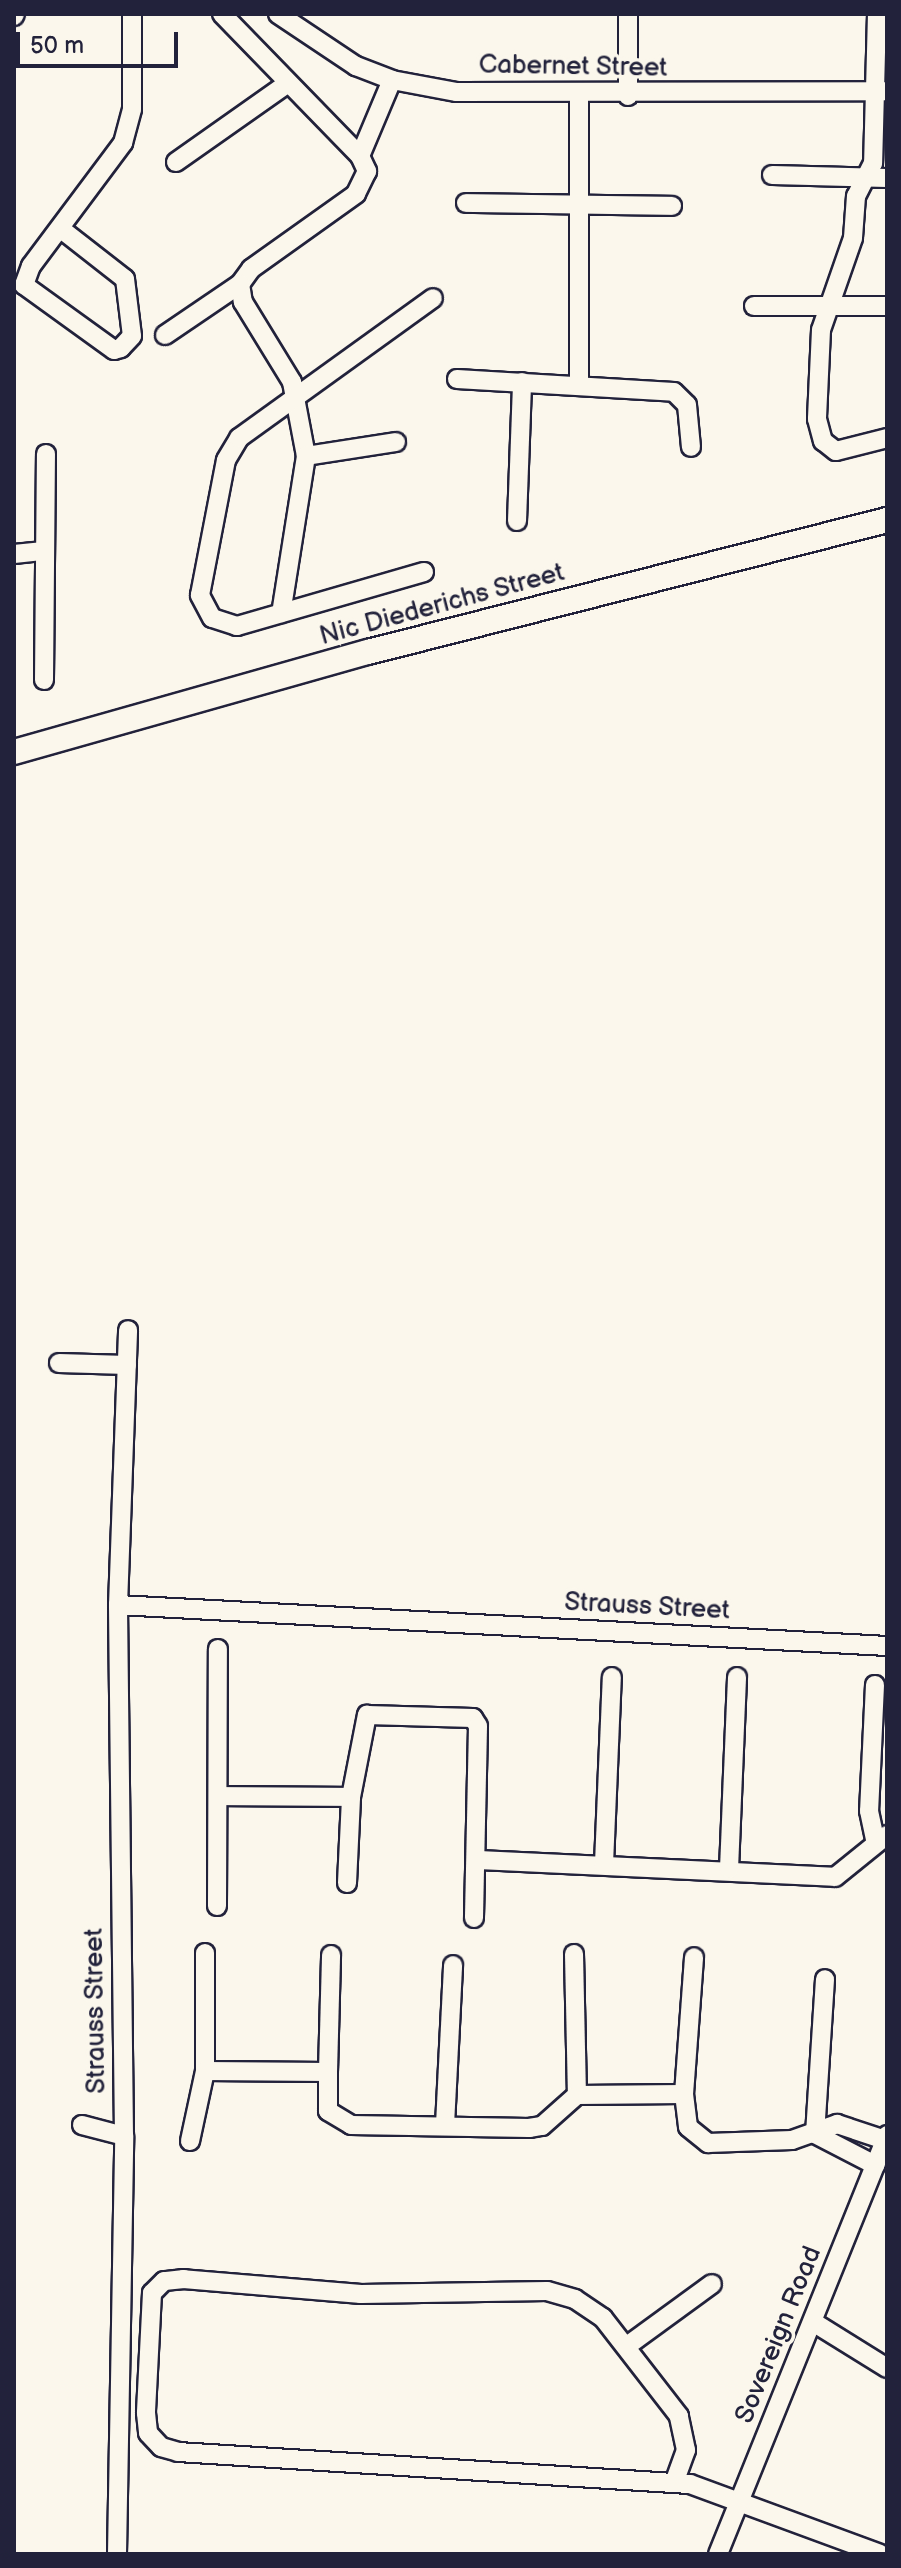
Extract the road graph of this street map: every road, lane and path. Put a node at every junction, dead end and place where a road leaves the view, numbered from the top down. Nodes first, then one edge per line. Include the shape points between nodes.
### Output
1 (132, 14) edge
2 (222, 14) edge
3 (278, 14) edge
4 (628, 14) edge
5 (877, 14) edge
6 (392, 80) junction
7 (288, 83) junction
8 (882, 91) edge
9 (579, 95) junction
10 (628, 96) junction
11 (360, 156) junction
12 (176, 162) dead end
13 (772, 175) dead end
14 (866, 177) junction
15 (887, 178) edge
16 (466, 203) dead end
17 (580, 206) junction
18 (672, 206) dead end
19 (61, 229) junction
20 (240, 284) junction
21 (433, 298) dead end
22 (754, 306) dead end
23 (831, 306) junction
24 (887, 306) edge
25 (165, 335) dead end
26 (457, 379) dead end
27 (522, 382) junction
28 (579, 385) junction
29 (297, 396) junction
30 (887, 438) edge
31 (396, 442) dead end
32 (691, 447) dead end
33 (46, 454) dead end
34 (306, 456) junction
35 (887, 520) edge
36 (517, 521) dead end
37 (44, 551) junction
38 (14, 554) edge
39 (424, 572) dead end
40 (281, 613) junction
41 (44, 680) dead end
42 (14, 752) edge
43 (128, 1330) dead end
44 (59, 1363) dead end
45 (127, 1365) junction
46 (118, 1605) junction
47 (887, 1646) edge
48 (218, 1649) dead end
49 (612, 1677) dead end
50 (737, 1677) dead end
51 (875, 1685) dead end
52 (218, 1796) junction
53 (351, 1797) junction
54 (881, 1837) edge
55 (477, 1860) junction
56 (604, 1864) junction
57 (729, 1869) junction
58 (347, 1883) dead end
59 (217, 1906) dead end
60 (474, 1918) dead end
61 (205, 1953) dead end
62 (574, 1954) dead end
63 (331, 1955) dead end
64 (694, 1957) dead end
65 (453, 1965) dead end
66 (825, 1979) dead end
67 (205, 2071) junction
68 (328, 2072) junction
69 (684, 2094) junction
70 (577, 2095) junction
71 (82, 2125) dead end
72 (445, 2125) junction
73 (815, 2134) junction
74 (124, 2136) junction
75 (886, 2137) edge
76 (190, 2141) dead end
77 (875, 2165) junction
78 (712, 2284) dead end
79 (813, 2322) junction
80 (627, 2346) junction
81 (887, 2368) edge
82 (674, 2483) junction
83 (739, 2497) junction
84 (117, 2554) edge
85 (718, 2554) edge
86 (880, 2554) edge

1 - 19 street via 132,109 123,143
2 - 7 street
3 - 6 street, Cabernet Street via 322,48
4 - 10 street
5 - 8 street
6 - 9 street, Cabernet Street via 457,92
6 - 11 street
7 - 11 street
7 - 12 street
8 - 10 street, Cabernet Street
8 - 14 street via 873,163
9 - 10 street, Cabernet Street
9 - 17 street
11 - 20 street via 367,171 356,194 251,269
13 - 14 street
14 - 15 street
14 - 23 street
16 - 17 street
17 - 18 street
17 - 28 street
19 - 19 street via 24,285 114,350 121,348 132,336 125,279
20 - 25 street
20 - 29 street
21 - 29 street
22 - 23 street
23 - 24 street
23 - 30 street via 821,330 817,419 823,441 842,451
26 - 27 street
27 - 28 street
27 - 36 street
28 - 32 street via 674,392 687,405
29 - 34 street
29 - 40 street via 231,449 200,595 212,618 224,624
31 - 34 street via 331,457
33 - 37 street
34 - 40 street
35 - 42 street, Nic Diederichs Street via 368,652
37 - 38 street
37 - 41 street
39 - 40 street
43 - 45 street, Strauss Street
44 - 45 street
45 - 46 street, Strauss Street
46 - 47 street, Strauss Street
46 - 74 street, Strauss Street
48 - 52 street
49 - 56 street
50 - 57 street
51 - 54 street via 869,1811
52 - 53 street
52 - 59 street
53 - 55 street via 367,1715 473,1718 478,1726
53 - 58 street
54 - 57 street via 853,1867 835,1877
55 - 56 street
55 - 60 street
56 - 57 street
61 - 67 street
62 - 70 street
63 - 68 street
64 - 69 street
65 - 72 street
66 - 73 street
67 - 68 street
67 - 76 street
68 - 72 street via 325,2098 335,2121
69 - 70 street
69 - 73 street via 688,2127 708,2143
70 - 72 street via 542,2126
71 - 74 street
73 - 75 street via 840,2124
73 - 77 street
74 - 84 street, Strauss Street
75 - 77 street, Sovereign Road
77 - 79 street, Sovereign Road
78 - 80 street
79 - 81 street
79 - 83 street, Sovereign Road
80 - 82 street via 687,2433
80 - 82 street via 575,2299 547,2291 361,2294 164,2281 152,2293 148,2433 161,2447 178,2452
82 - 83 street
83 - 85 street, Sovereign Road
83 - 86 street

